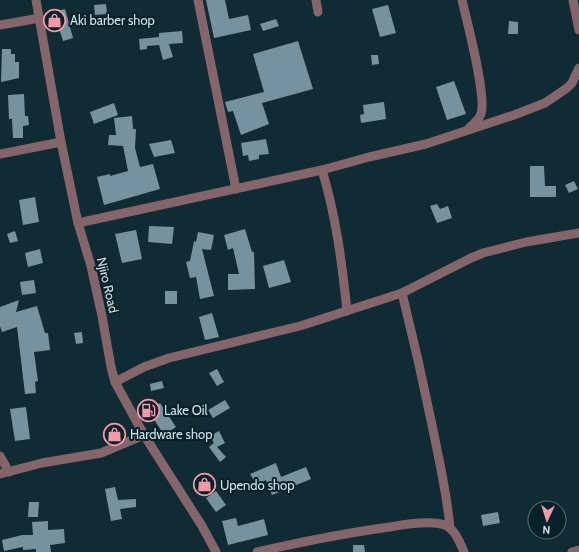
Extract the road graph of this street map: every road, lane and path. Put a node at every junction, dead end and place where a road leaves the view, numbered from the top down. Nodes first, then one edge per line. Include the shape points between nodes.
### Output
1 (36, 0) edge
2 (198, 0) edge
3 (316, 0) edge
4 (462, 0) edge
5 (575, 1) edge
6 (318, 12) dead end
7 (40, 18) junction
8 (0, 25) edge
9 (579, 30) edge
10 (579, 68) edge
11 (467, 129) junction
12 (61, 142) junction
13 (0, 154) edge
14 (322, 170) junction
15 (236, 189) junction
16 (78, 223) junction
17 (579, 233) edge
18 (402, 293) junction
19 (347, 311) junction
20 (115, 382) junction
21 (144, 435) junction
22 (0, 456) edge
23 (9, 472) junction
24 (0, 474) edge
25 (450, 528) junction
26 (579, 550) edge
27 (216, 552) edge
28 (257, 552) edge
29 (464, 552) edge
30 (572, 552) edge

1 - 7 street, Njiro Road
2 - 15 street
3 - 6 street
4 - 11 street via 482,102 480,115
5 - 9 street
7 - 8 street
7 - 12 street, Njiro Road
10 - 11 street via 572,83 552,99 514,115
11 - 14 street via 426,144
12 - 13 street
12 - 16 street, Njiro Road
14 - 15 street
14 - 19 street via 338,242
15 - 16 street
16 - 20 street, Njiro Road via 91,266
17 - 18 street via 483,253
18 - 19 street
18 - 25 street via 448,503
19 - 20 street via 300,326 169,358
20 - 21 street, Njiro Road
21 - 23 street via 101,453 42,463
21 - 27 street, Njiro Road
22 - 23 street
23 - 24 street
25 - 28 street via 438,524 405,524 350,532
25 - 29 street
26 - 30 street

